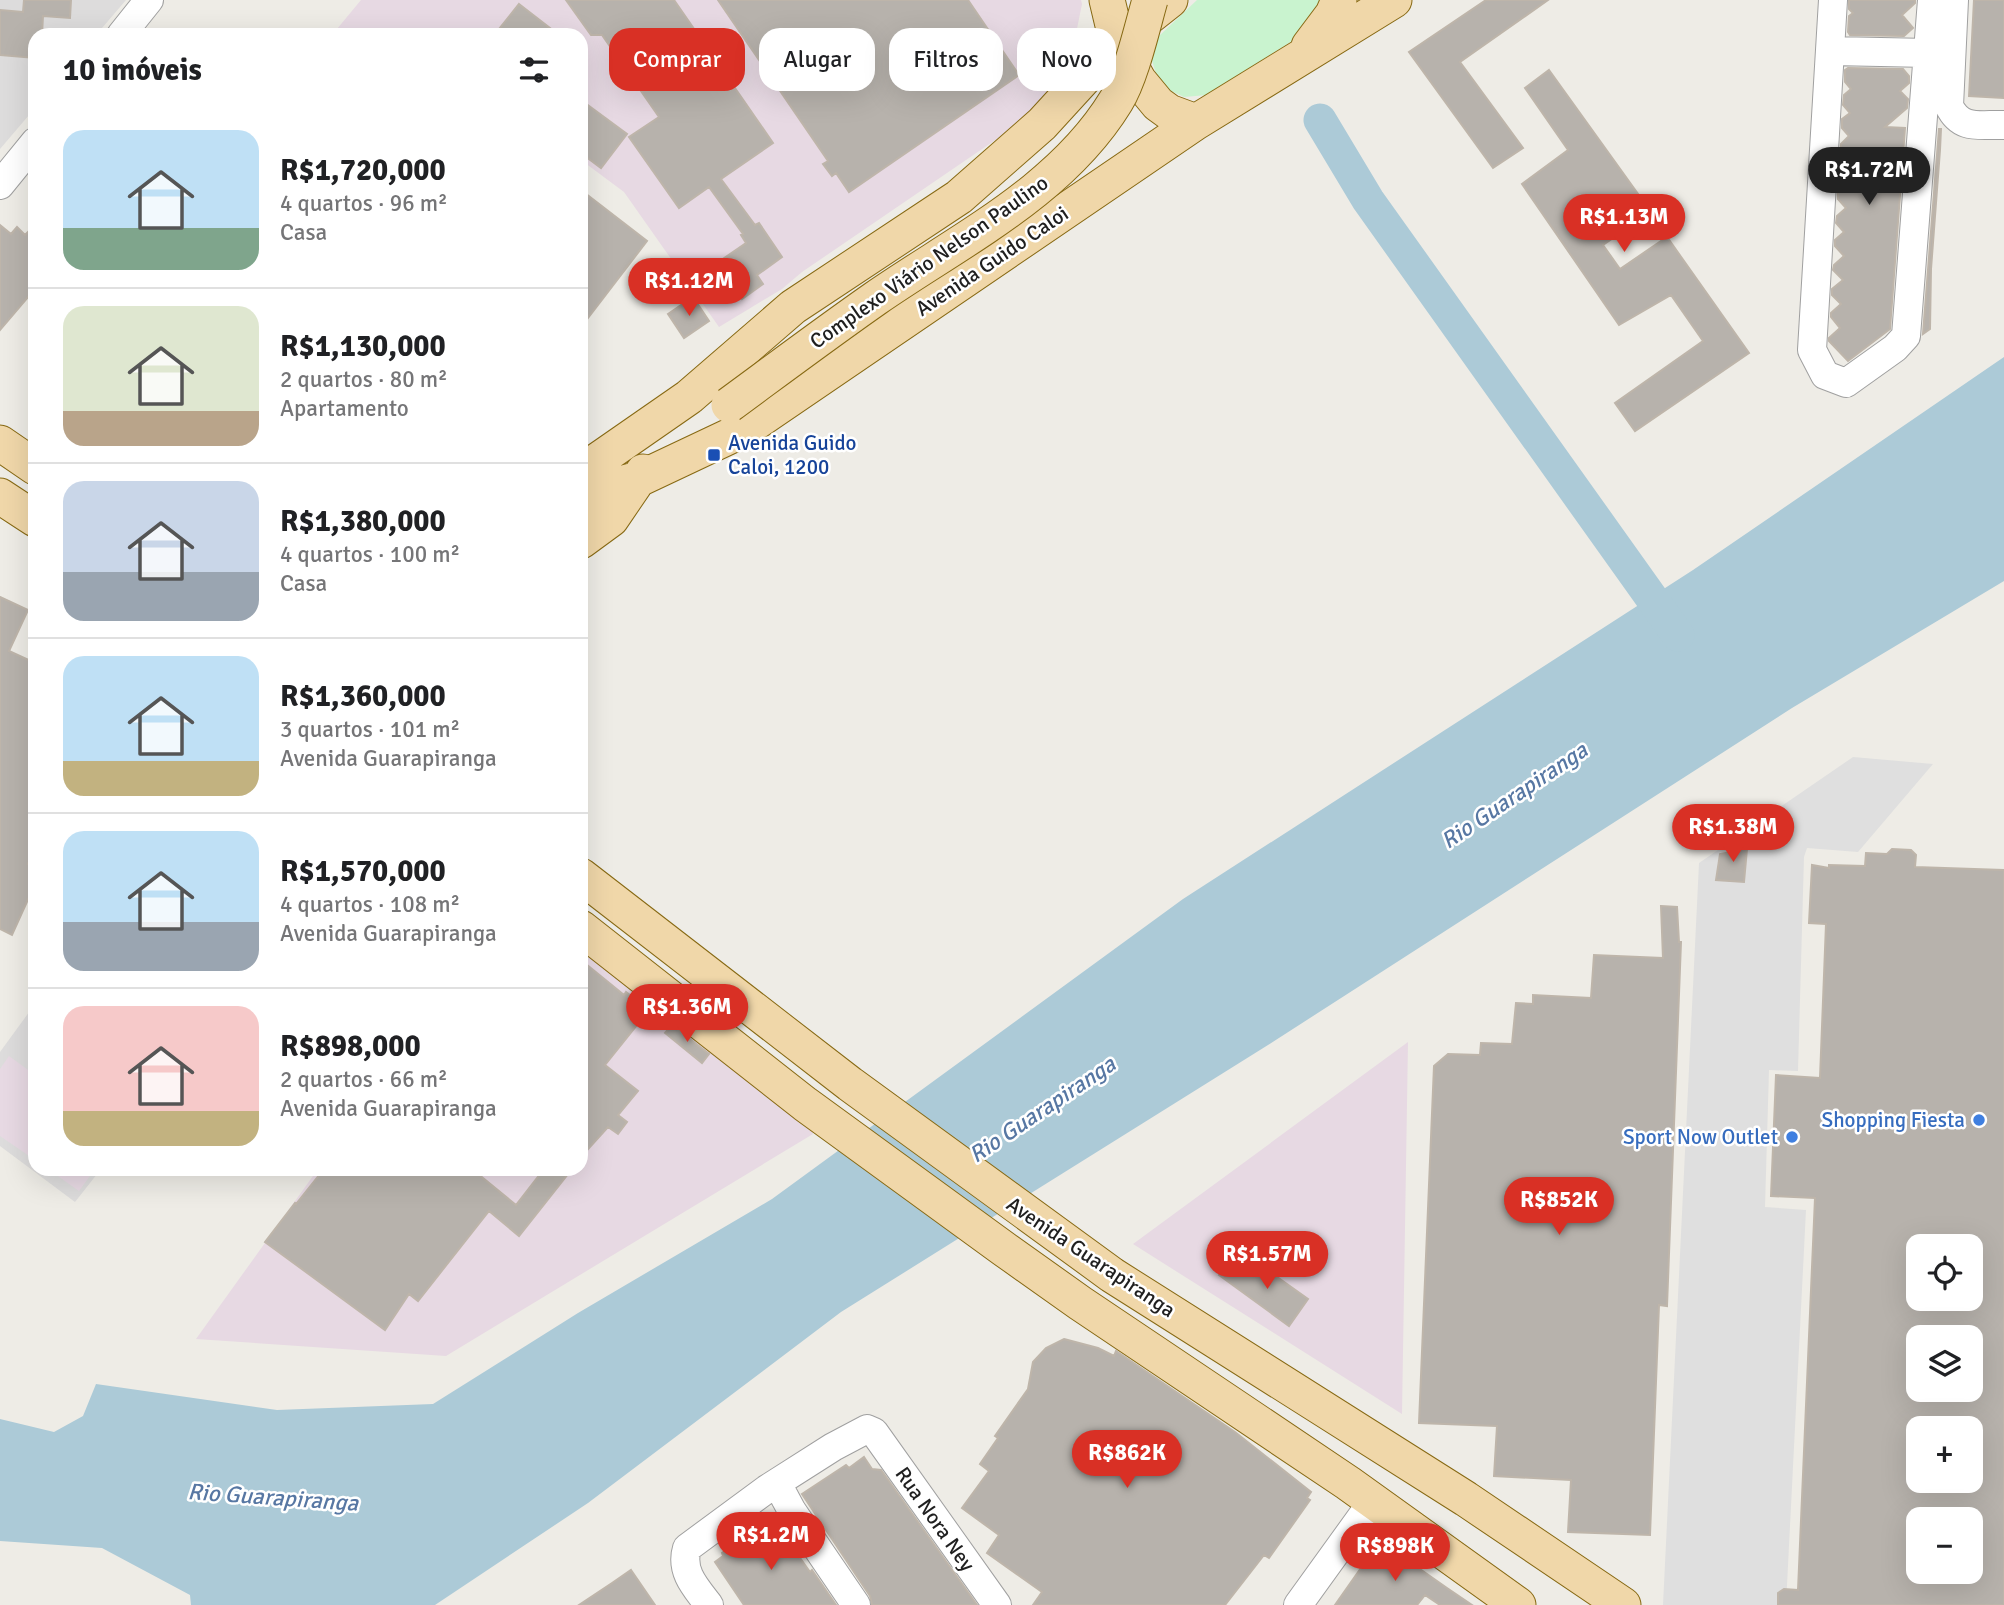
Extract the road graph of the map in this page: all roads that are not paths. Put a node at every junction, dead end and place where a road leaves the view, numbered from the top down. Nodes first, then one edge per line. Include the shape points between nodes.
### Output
1 (149, 0) edge
2 (1097, 0) edge
3 (1107, 0) edge
4 (1150, 0) edge
5 (1170, 0) edge
6 (1339, 0) edge
7 (1394, 0) edge
8 (1833, 0) edge
9 (1932, 0) edge
10 (1954, 0) edge
11 (127, 28) edge
12 (1094, 28) edge
13 (1117, 42) junction
14 (1832, 51) junction
15 (1929, 53) junction
16 (1298, 60) junction
17 (1072, 91) edge
18 (1196, 122) junction
19 (2004, 125) edge
20 (28, 151) edge
21 (0, 185) edge
22 (689, 397) junction
23 (0, 443) edge
24 (686, 458) junction
25 (28, 462) edge
26 (588, 467) edge
27 (639, 479) junction
28 (0, 496) edge
29 (588, 498) edge
30 (28, 514) edge
31 (588, 536) edge
32 (588, 881) edge
33 (588, 934) edge
34 (777, 1483) junction
35 (1466, 1499) junction
36 (1373, 1501) junction
37 (709, 1605) edge
38 (856, 1605) edge
39 (997, 1605) edge
40 (1298, 1605) edge
41 (1518, 1605) edge
42 (1623, 1605) edge

1 - 11 street
2 - 12 main road
3 - 13 main road
4 - 24 main road, Complexo Viário Nelson Paulino, bridge via 1118,99 1050,179 729,405
5 - 13 main road
6 - 16 main road
7 - 16 main road, Avenida Guido Caloi
8 - 14 street
9 - 15 street
10 - 19 street via 1950,106 1963,124
13 - 18 main road via 1158,104
14 - 15 street
14 - 15 street via 1812,350 1825,374 1846,383 1906,336
16 - 18 main road, Avenida Guido Caloi
17 - 22 main road via 1042,124 959,197 793,307
18 - 24 main road, Avenida Guido Caloi via 747,428
20 - 21 street
22 - 26 main road
22 - 27 main road
23 - 25 main road
24 - 27 main road, Avenida Guido Caloi
27 - 29 main road, Avenida Guido Caloi
27 - 31 main road via 611,519
28 - 30 main road
32 - 35 main road, Avenida Guarapiranga via 849,1084 1112,1275
33 - 36 main road, Avenida Guarapiranga via 805,1104 1080,1303
34 - 37 street via 687,1548 687,1574
34 - 38 street
34 - 39 street, Rua Nora Ney via 862,1431 874,1432
35 - 36 main road via 1396,1479
35 - 42 main road, Avenida Guarapiranga
36 - 40 street
36 - 41 main road, Avenida Guarapiranga

